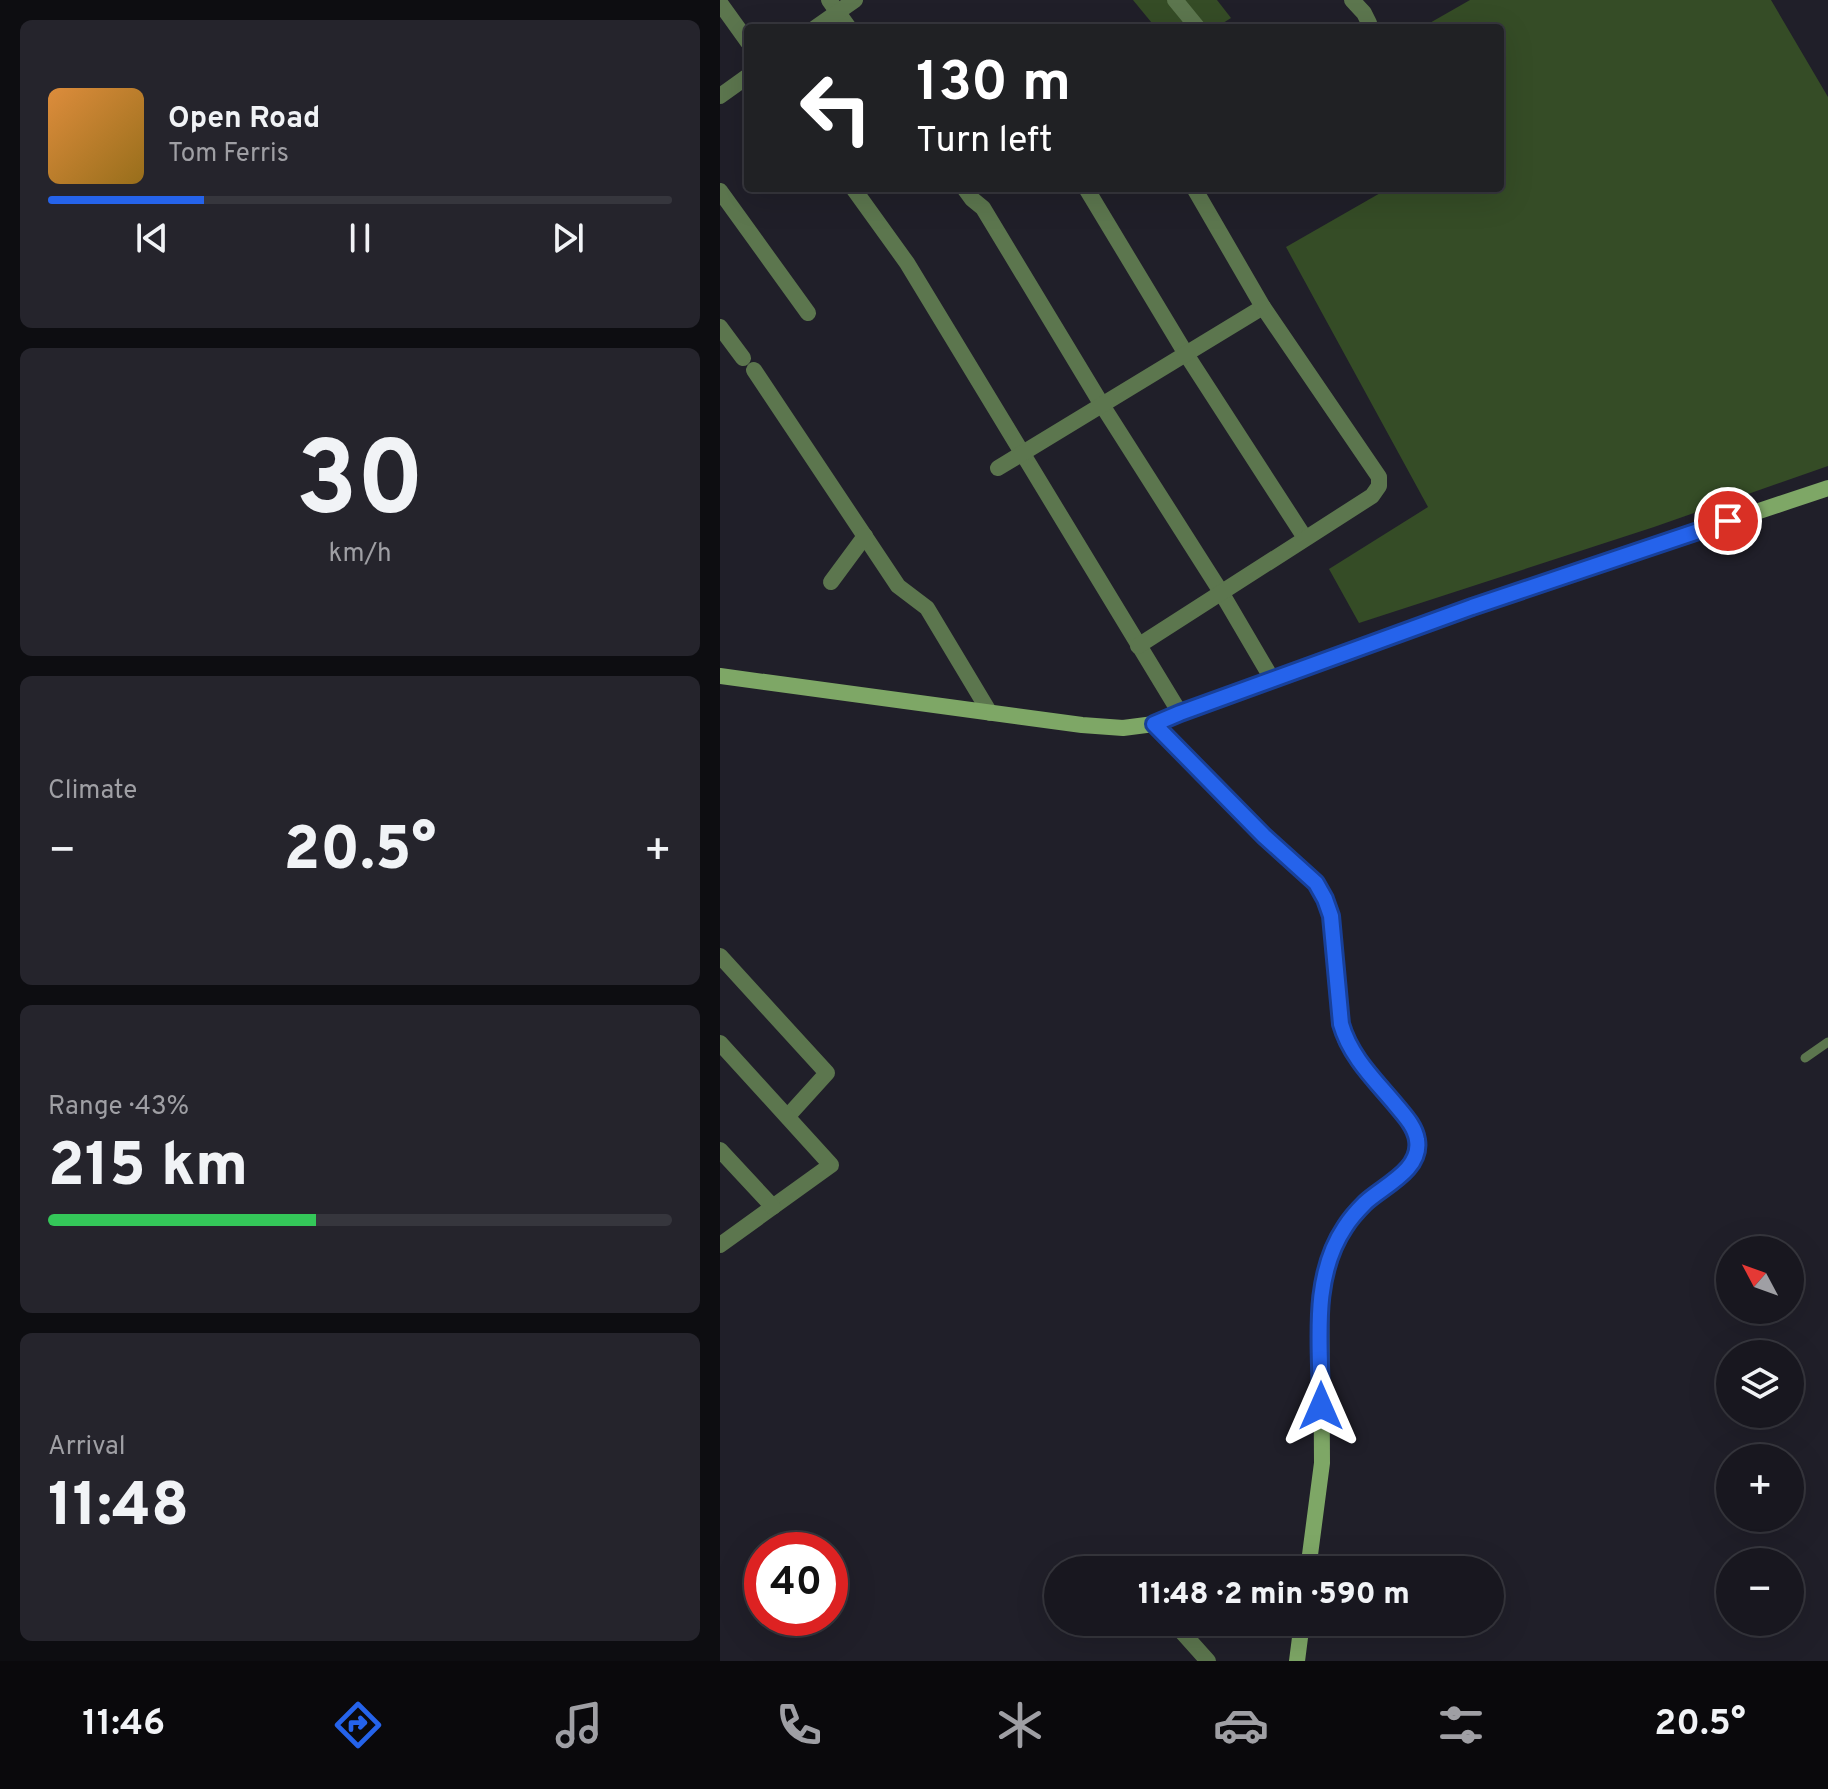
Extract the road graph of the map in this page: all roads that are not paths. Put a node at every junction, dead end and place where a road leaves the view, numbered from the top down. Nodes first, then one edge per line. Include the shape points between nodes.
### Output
1 (855, 0) edge
2 (1175, 0) edge
3 (1352, 0) edge
4 (720, 3) edge
5 (833, 6) edge
6 (818, 24) edge
7 (846, 24) edge
8 (1195, 24) edge
9 (1368, 24) edge
10 (744, 36) edge
11 (744, 79) edge
12 (720, 96) edge
13 (720, 191) edge
14 (856, 192) edge
15 (967, 192) edge
16 (1088, 192) edge
17 (1196, 192) edge
18 (1263, 307) junction
19 (808, 313) dead end
20 (720, 327) edge
21 (1186, 354) junction
22 (1102, 405) junction
23 (1022, 454) junction
24 (998, 468) dead end
25 (1828, 488) edge
26 (865, 536) junction
27 (1305, 538) junction
28 (831, 582) dead end
29 (1221, 592) junction
30 (1138, 646) junction
31 (720, 676) edge
32 (1272, 679) junction
33 (990, 713) junction
34 (1180, 713) junction
35 (1154, 724) junction
36 (720, 956) edge
37 (1828, 1042) edge
38 (720, 1043) edge
39 (1805, 1058) dead end
40 (788, 1116) junction
41 (720, 1150) edge
42 (773, 1207) junction
43 (720, 1245) edge
44 (1310, 1556) edge
45 (1186, 1636) edge
46 (1300, 1636) edge
47 (1208, 1661) edge
48 (1297, 1661) edge

1 - 5 street
2 - 8 street
3 - 9 street
4 - 10 street
5 - 6 street
5 - 7 street
11 - 12 street
13 - 19 street
14 - 23 street via 907,263
15 - 22 street via 983,208
16 - 21 street
17 - 18 street
18 - 21 street
18 - 27 street via 1379,477 1372,496
20 - 26 street
21 - 22 street
21 - 27 street
22 - 23 street
22 - 29 street
23 - 24 street
23 - 30 street
25 - 32 street
26 - 28 street
26 - 33 street via 898,586 927,608
27 - 29 street
29 - 30 street
29 - 32 street
30 - 34 street
31 - 33 street
32 - 34 street
33 - 35 street via 1123,728
34 - 35 street
35 - 44 street via 1316,883 1331,916 1345,1039 1411,1124 1417,1141 1408,1169 1365,1204 1331,1253 1321,1293 1322,1463
36 - 40 street via 827,1073
37 - 39 lane
38 - 40 street
40 - 42 street via 831,1165
41 - 42 street
42 - 43 street
45 - 47 street
46 - 48 street

